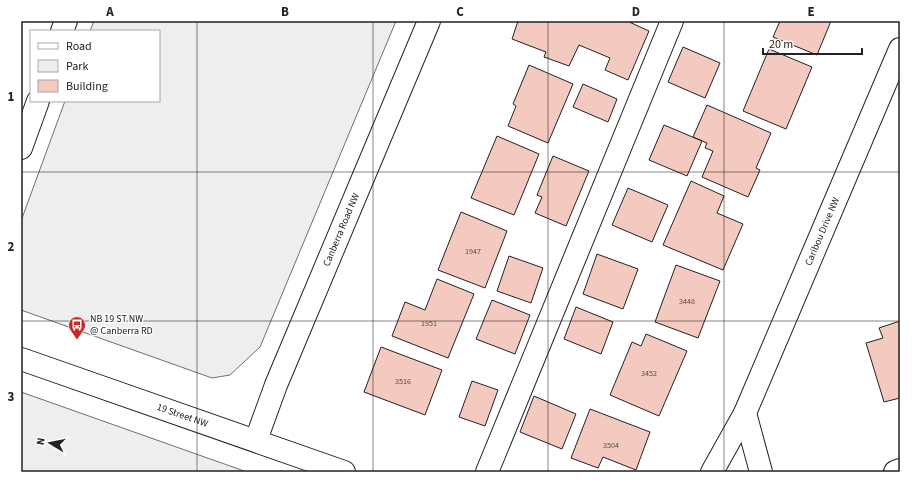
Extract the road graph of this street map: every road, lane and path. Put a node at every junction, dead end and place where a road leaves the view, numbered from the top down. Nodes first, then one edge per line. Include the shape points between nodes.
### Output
1 (429, 21) edge
2 (672, 21) edge
3 (900, 50) edge
4 (38, 102) edge
5 (21, 148) edge
6 (21, 359) edge
7 (745, 413) junction
8 (256, 440) junction
9 (900, 470) edge
10 (344, 472) edge
11 (487, 472) edge
12 (712, 472) edge
13 (761, 472) edge
14 (895, 472) edge

1 - 8 street, Canberra Road NW via 279,377
2 - 11 street
3 - 7 street, Caribou Drive NW
4 - 5 street
6 - 8 street, 19 Street NW
7 - 12 street, Caribou Drive NW
7 - 13 street
8 - 10 street, 19 Street NW
9 - 14 street

